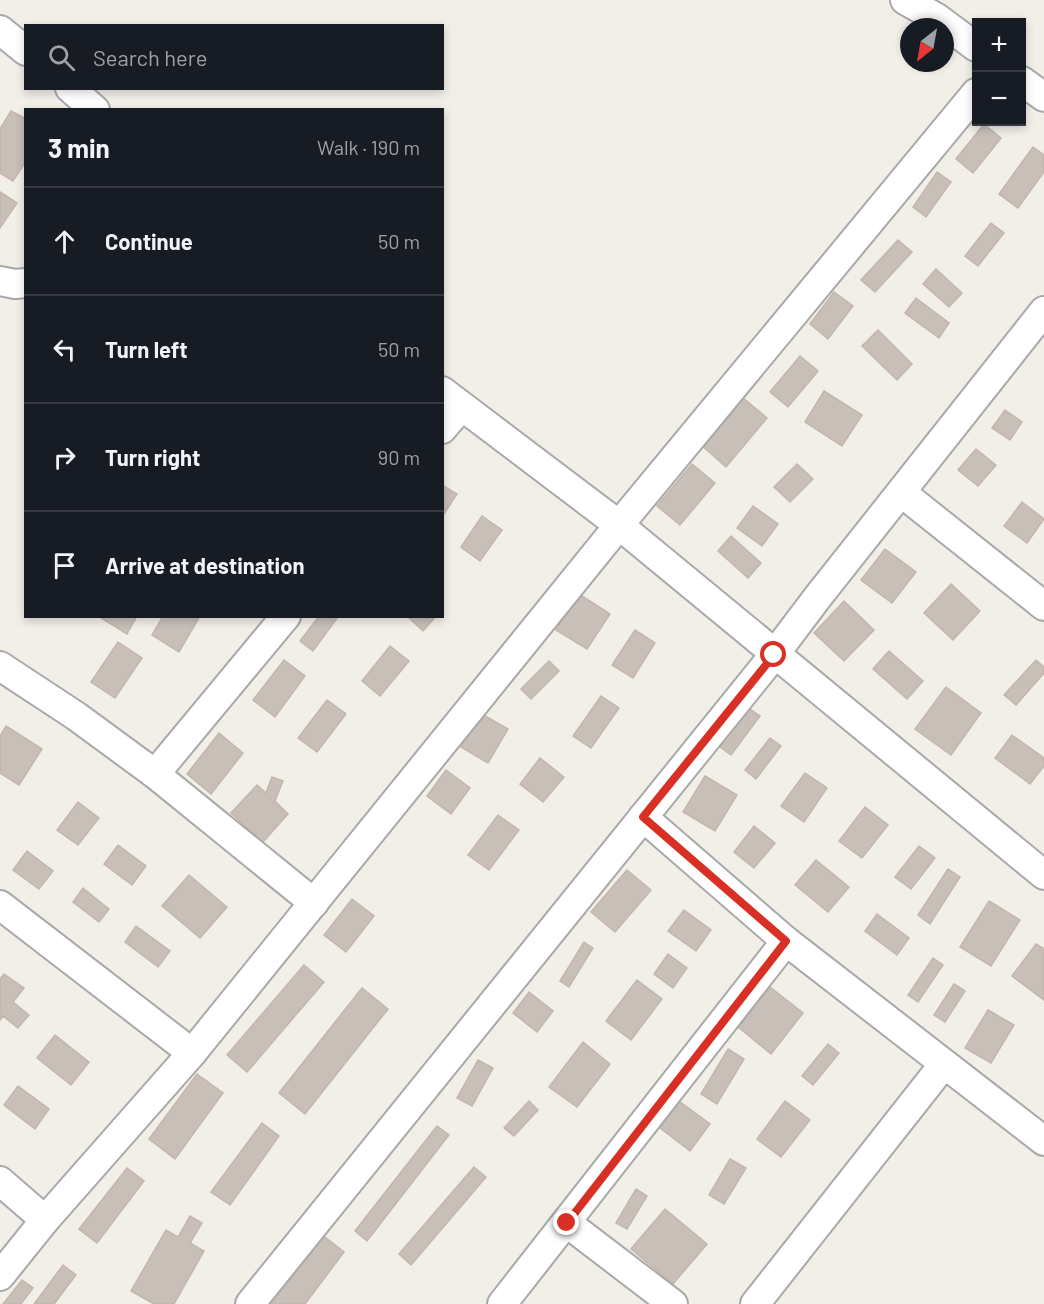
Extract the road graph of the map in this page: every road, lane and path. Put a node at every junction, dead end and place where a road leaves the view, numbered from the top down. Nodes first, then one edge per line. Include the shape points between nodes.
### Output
1 (905, 0) edge
2 (0, 30) edge
3 (972, 44) edge
4 (24, 49) edge
5 (1026, 84) edge
6 (72, 90) edge
7 (1044, 97) edge
8 (972, 98) edge
9 (93, 108) edge
10 (0, 281) edge
11 (24, 283) edge
12 (1039, 329) edge
13 (452, 399) edge
14 (444, 423) edge
15 (902, 493) junction
16 (619, 525) junction
17 (1044, 606) edge
18 (284, 618) edge
19 (774, 655) junction
20 (0, 666) edge
21 (155, 774) junction
22 (643, 817) junction
23 (1044, 875) edge
24 (314, 903) junction
25 (0, 905) edge
26 (786, 941) junction
27 (192, 1053) junction
28 (944, 1064) junction
29 (1044, 1141) edge
30 (0, 1181) edge
31 (45, 1220) junction
32 (567, 1223) junction
33 (0, 1276) edge
34 (250, 1304) edge
35 (502, 1304) edge
36 (673, 1304) edge
37 (755, 1304) edge

1 - 3 street
2 - 4 street
5 - 7 street
6 - 9 street
8 - 16 street
10 - 11 street
12 - 15 street
13 - 14 street
13 - 16 street
15 - 17 street
15 - 19 street
16 - 19 street
16 - 24 street
18 - 21 street
19 - 22 street
19 - 23 street
20 - 21 street
21 - 24 street
22 - 26 street
22 - 34 street
24 - 27 street
25 - 27 street
26 - 28 street
26 - 32 street
27 - 31 street
28 - 29 street
28 - 37 street
30 - 31 street
31 - 33 street
32 - 35 street
32 - 36 street

